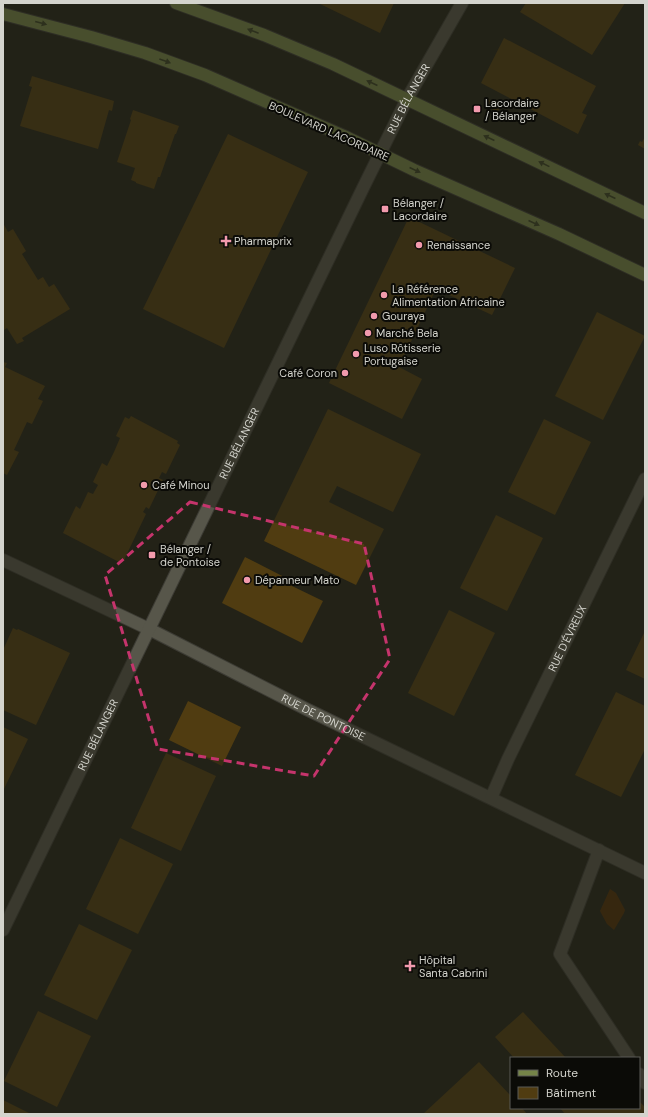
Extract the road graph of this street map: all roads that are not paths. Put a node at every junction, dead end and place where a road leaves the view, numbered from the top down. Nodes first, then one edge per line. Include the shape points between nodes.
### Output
1 (176, 3) edge
2 (462, 3) edge
3 (3, 14) edge
4 (407, 99) junction
5 (380, 154) junction
6 (645, 213) edge
7 (645, 275) edge
8 (645, 479) edge
9 (3, 560) edge
10 (149, 629) junction
11 (491, 798) junction
12 (599, 850) junction
13 (645, 873) edge
14 (3, 930) edge
15 (627, 1057) edge

4 -> 1 main road via 271,38
2 - 4 street, RUE BÉLANGER
3 -> 5 main road, BOULEVARD LACORDAIRE via 145,53 205,75
4 - 5 street, RUE BÉLANGER
6 -> 4 main road
5 -> 7 main road, BOULEVARD LACORDAIRE
5 - 10 street, RUE BÉLANGER
8 - 11 street, RUE D'ÉVREUX
9 - 10 street, RUE DE PONTOISE
10 - 11 street, RUE DE PONTOISE via 306,709
10 - 14 street, RUE BÉLANGER
11 - 12 street, RUE DE PONTOISE
12 - 13 street, RUE DE PONTOISE
12 - 15 street via 560,954

